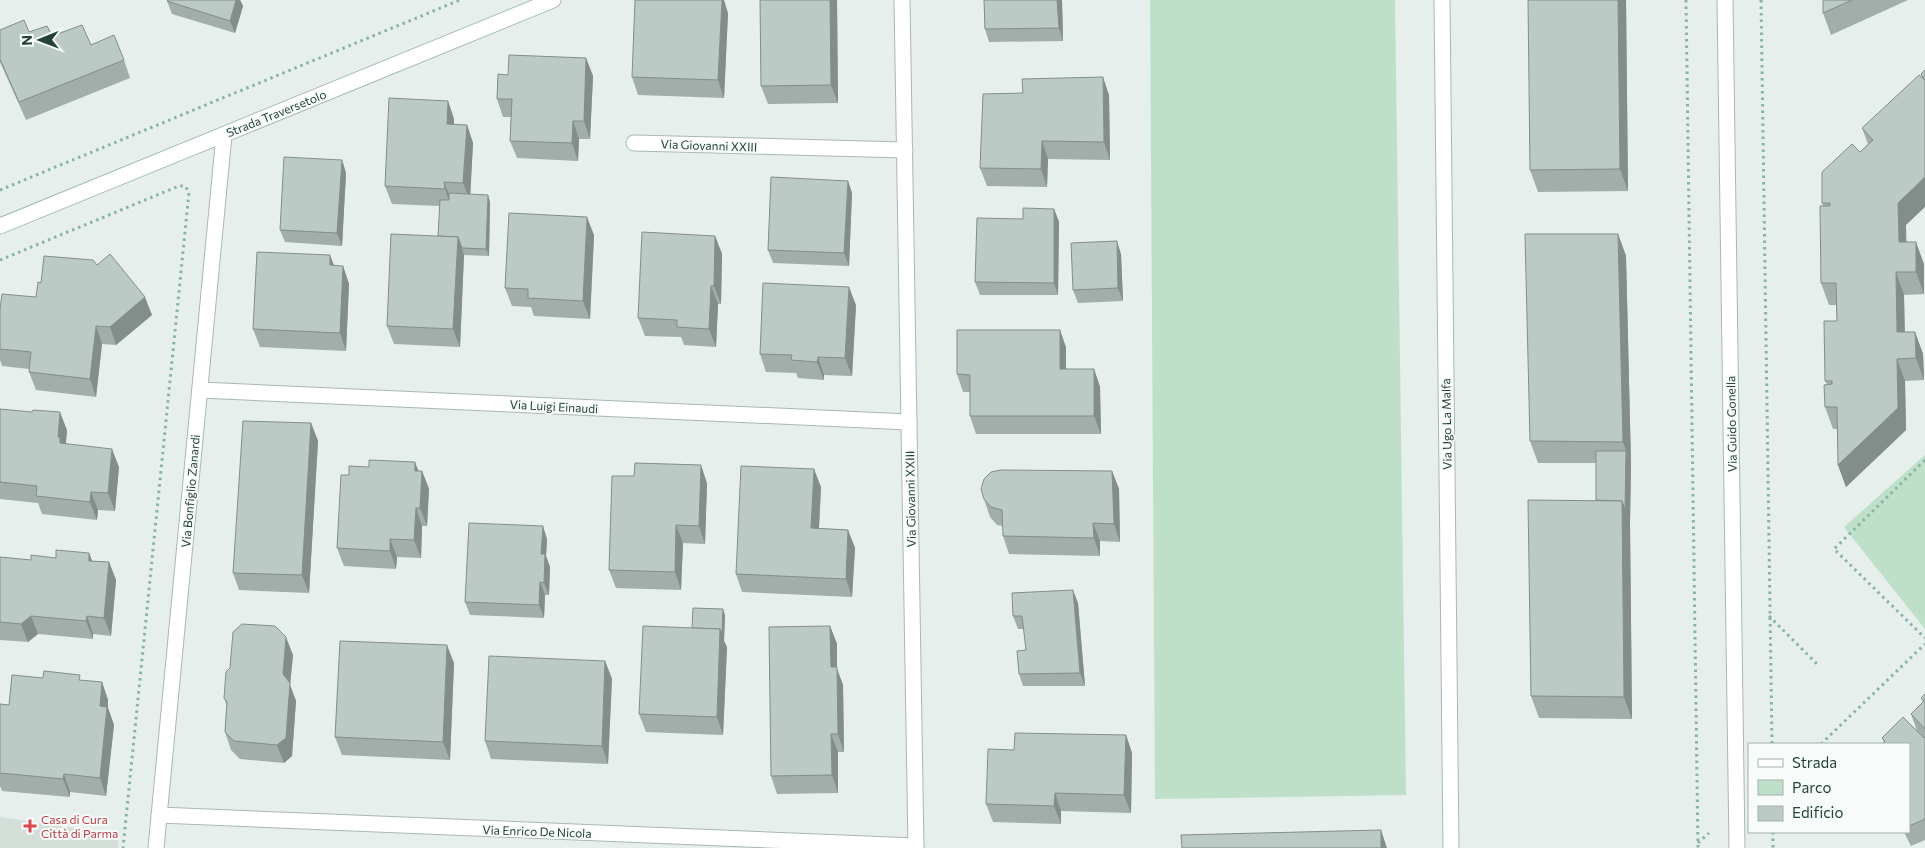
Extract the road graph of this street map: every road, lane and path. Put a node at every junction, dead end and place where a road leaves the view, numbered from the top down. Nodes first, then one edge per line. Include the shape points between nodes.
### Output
1 (460, 0) edge
2 (553, 0) edge
3 (902, 0) edge
4 (1442, 0) edge
5 (1686, 0) edge
6 (1725, 0) edge
7 (1761, 0) edge
8 (224, 135) junction
9 (634, 143) dead end
10 (905, 150) junction
11 (0, 190) edge
12 (0, 226) edge
13 (0, 260) edge
14 (200, 390) junction
15 (909, 422) junction
16 (1925, 460) edge
17 (1769, 616) junction
18 (1925, 638) edge
19 (1925, 644) edge
20 (1818, 665) dead end
21 (1772, 743) edge
22 (1823, 743) edge
23 (159, 815) junction
24 (1773, 833) edge
25 (916, 847) edge
26 (122, 848) edge
27 (156, 848) edge
28 (1451, 848) edge
29 (1698, 848) edge
30 (1737, 848) edge
31 (1773, 848) edge

1 - 11 path
2 - 8 street, Strada Traversetolo
3 - 10 street, Via Giovanni XXIII
4 - 28 street, Via Ugo La Malfa
5 - 29 path
6 - 30 street, Via Guido Gonella
7 - 17 path
8 - 12 street, Strada Traversetolo
8 - 14 street, Via Bonfiglio Zanardi
9 - 10 street, Via Giovanni XXIII
10 - 15 street, Via Giovanni XXIII
13 - 26 path via 179,186 185,186 188,192
14 - 15 street, Via Luigi Einaudi
14 - 23 street, Via Bonfiglio Zanardi
15 - 25 street, Via Giovanni XXIII
16 - 18 path via 1834,549
17 - 20 path
17 - 21 path
19 - 22 path
23 - 25 street, Via Enrico De Nicola
23 - 27 street, Via Bonfiglio Zanardi
24 - 31 path

